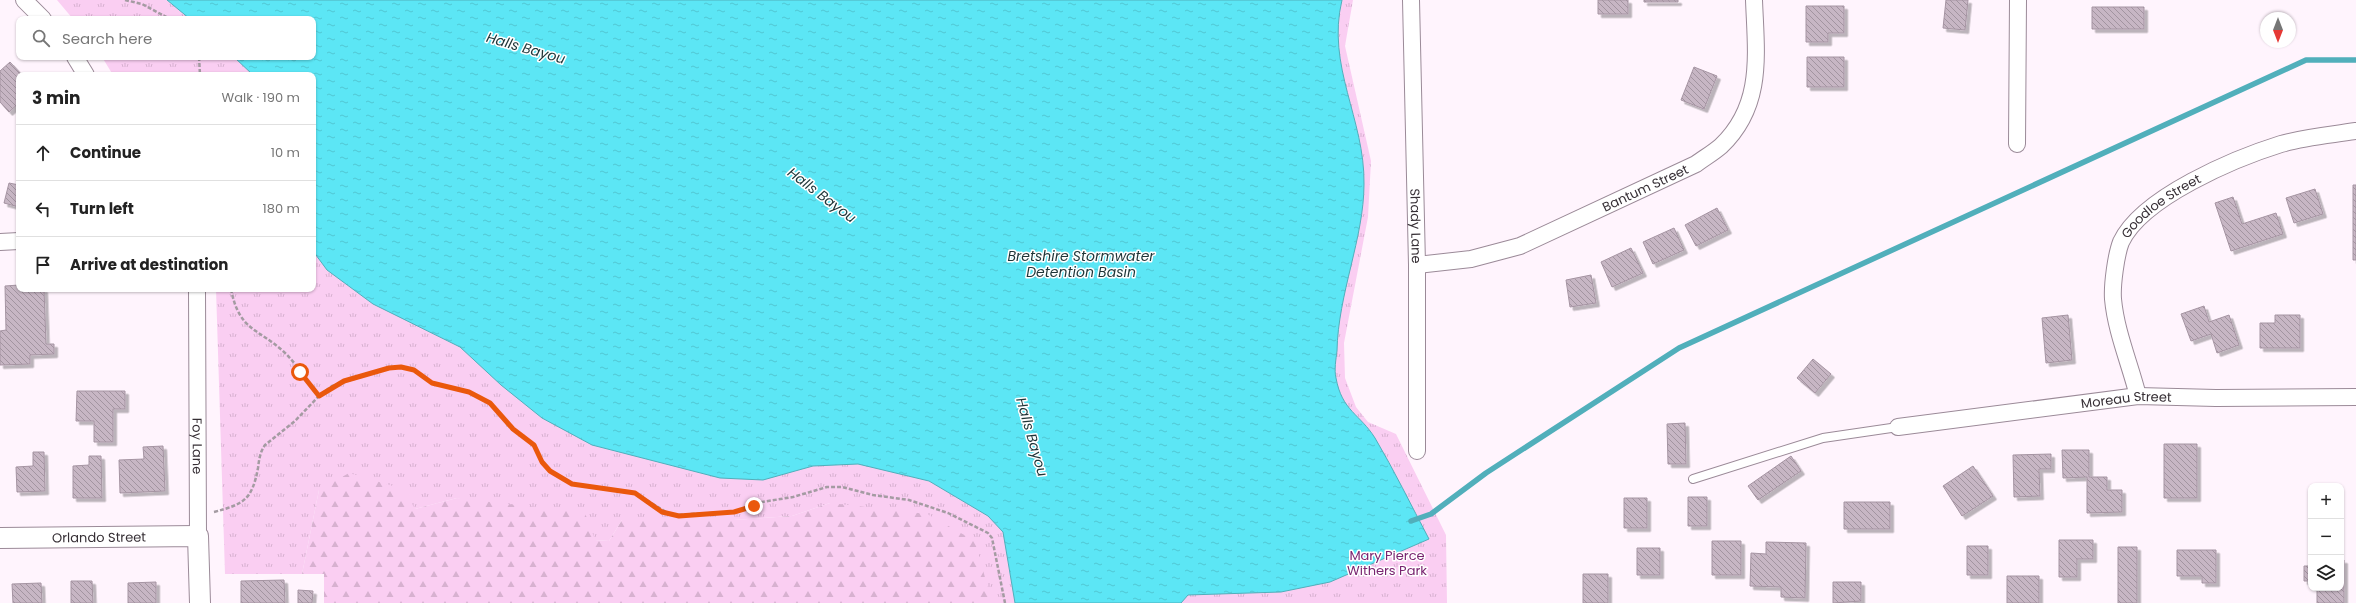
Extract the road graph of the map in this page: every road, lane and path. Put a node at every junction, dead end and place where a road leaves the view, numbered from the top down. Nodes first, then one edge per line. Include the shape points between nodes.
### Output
1 (24, 0) edge
2 (124, 0) edge
3 (1411, 0) edge
4 (1754, 0) edge
5 (2018, 0) edge
6 (41, 16) edge
7 (164, 16) edge
8 (76, 60) edge
9 (199, 60) edge
10 (84, 72) edge
11 (200, 72) edge
12 (2356, 131) edge
13 (2017, 144) dead end
14 (16, 241) edge
15 (0, 242) edge
16 (1417, 265) junction
17 (197, 292) edge
18 (232, 292) edge
19 (319, 396) junction
20 (2138, 396) junction
21 (2356, 397) edge
22 (1898, 427) joint
23 (1417, 451) dead end
24 (1693, 479) dead end
25 (198, 511) junction
26 (198, 536) junction
27 (0, 538) edge
28 (200, 603) edge
29 (1005, 603) edge

1 - 6 street
2 - 7 path via 142,4
3 - 16 street, Shady Lane
4 - 16 street, Bantum Street via 1757,65 1755,86 1750,103 1737,128 1720,147 1696,164 1520,246 1471,259
5 - 13 street
8 - 10 street
9 - 11 path
12 - 20 street, Goodloe Street via 2282,144 2242,158 2184,186 2158,202 2136,222 2121,242 2113,298 2119,330
14 - 15 street
16 - 23 street, Shady Lane
17 - 25 street, Foy Lane
18 - 19 path via 246,324 284,352
19 - 25 path via 295,421 265,445 248,498 242,503 214,512
19 - 29 path via 344,381 389,368 414,370 432,383 469,392 490,403 513,429 534,445 542,462 550,471 572,484 635,493 670,515 734,512 762,502 793,498 827,487 842,487 909,500 948,513 988,533 994,545
20 - 21 street, Moreau Street
20 - 22 street, Moreau Street
22 - 24 lane via 1823,438
25 - 26 street, Foy Lane
26 - 27 street, Orlando Street
26 - 28 street, Foy Lane

